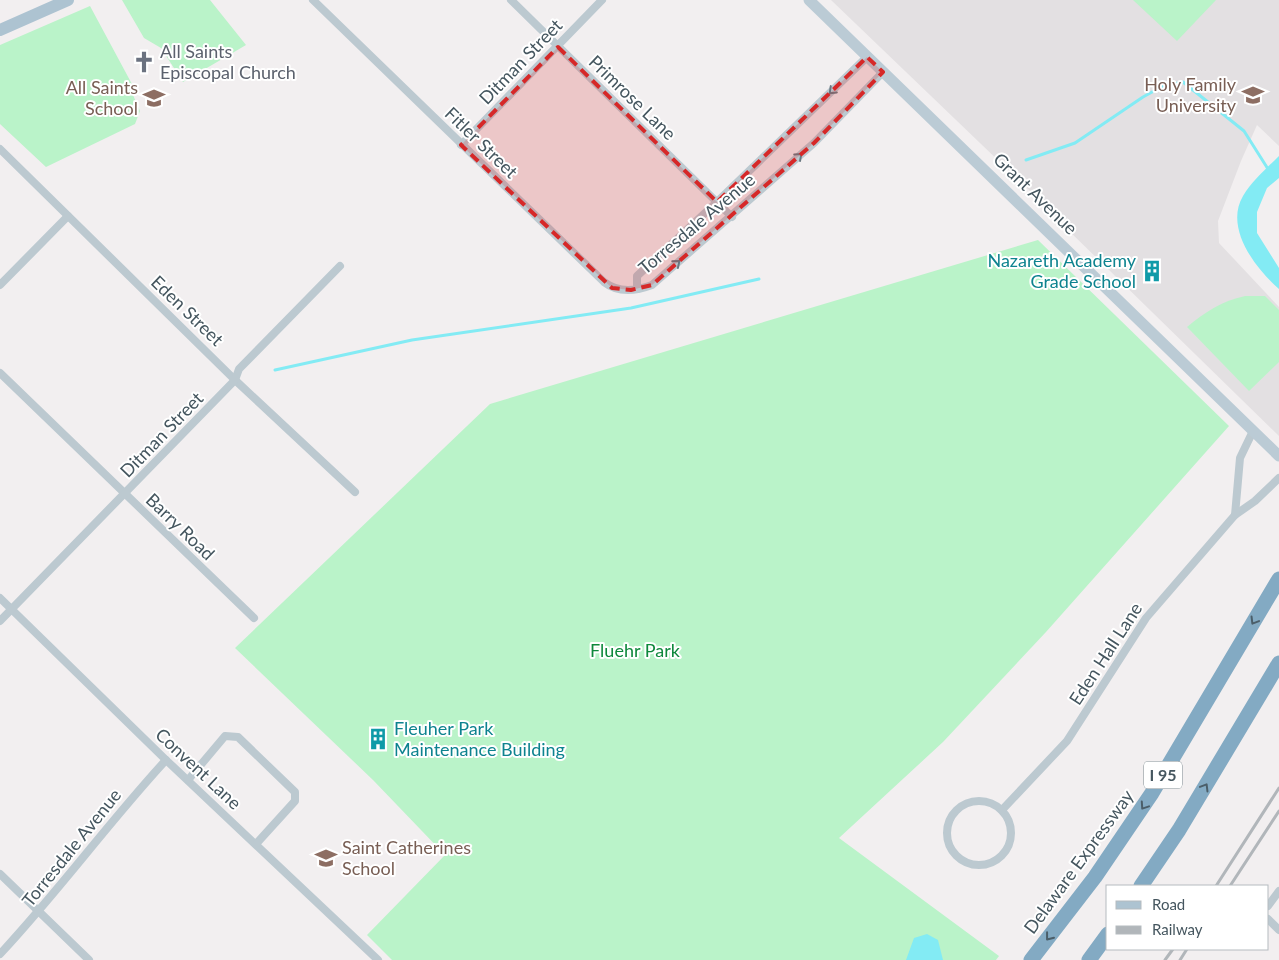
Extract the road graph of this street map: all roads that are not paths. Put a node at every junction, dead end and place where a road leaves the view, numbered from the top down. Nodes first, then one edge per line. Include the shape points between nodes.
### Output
1 (68, 0) edge
2 (313, 0) edge
3 (511, 0) edge
4 (602, 0) edge
5 (809, 0) edge
6 (0, 30) edge
7 (558, 47) junction
8 (867, 57) junction
9 (883, 72) junction
10 (462, 145) junction
11 (0, 149) edge
12 (717, 202) junction
13 (68, 216) junction
14 (732, 216) junction
15 (340, 266) dead end
16 (0, 285) edge
17 (637, 289) junction
18 (0, 373) edge
19 (235, 380) junction
20 (1253, 431) junction
21 (1279, 456) edge
22 (1279, 478) edge
23 (355, 492) dead end
24 (125, 495) junction
25 (1235, 515) junction
26 (1279, 579) edge
27 (0, 598) edge
28 (12, 608) junction
29 (254, 618) dead end
30 (0, 621) edge
31 (1279, 663) edge
32 (166, 760) junction
33 (188, 780) junction
34 (1002, 810) junction
35 (256, 844) junction
36 (0, 874) edge
37 (1142, 885) edge
38 (1279, 891) edge
39 (1269, 905) edge
40 (40, 912) junction
41 (1269, 921) edge
42 (1279, 930) edge
43 (1106, 937) edge
44 (0, 954) edge
45 (90, 960) edge
46 (378, 960) edge
47 (1031, 960) edge
48 (1089, 960) edge

1 - 6 main road
2 - 10 street, Fitler Street
3 - 7 street, Primrose Lane
4 - 7 street, Ditman Street
5 - 8 street, Grant Avenue
7 - 10 street, Ditman Street
7 - 12 street, Primrose Lane
8 - 9 street, Grant Avenue
8 -> 12 street, Torresdale Avenue
14 -> 9 street, Torresdale Avenue via 814,143
9 - 20 street, Grant Avenue
10 - 17 street, Fitler Street via 604,282 612,288
11 - 13 street, Eden Street
12 - 14 street, Primrose Lane
12 - 17 street, Torresdale Avenue via 637,276
13 - 16 street
13 - 19 street, Eden Street
17 -> 14 street, Torresdale Avenue via 652,285
15 - 19 street, Ditman Street via 239,369
18 - 24 street, Barry Road
19 - 23 street, Eden Street
19 - 24 street, Ditman Street
20 - 21 street, Grant Avenue
20 - 25 street via 1240,458
22 - 25 street, Eden Hall Lane
24 - 28 street, Ditman Street
24 - 29 street, Barry Road
25 - 34 street, Eden Hall Lane via 1146,618 1067,741
26 -> 47 highway, Delaware Expressway / I 95 via 1152,794 1095,877
27 - 28 street, Convent Lane
28 - 30 street, Ditman Street
28 - 32 street, Convent Lane
37 -> 31 highway, I 95 via 1180,830
32 - 33 street, Convent Lane
32 - 40 street, Torresdale Avenue via 142,785
33 - 35 street, Convent Lane
33 - 35 street via 225,736 238,737 296,796
34 - 34 street via 984,801 970,802 958,808 950,819 947,832 949,845 957,856 968,863 982,865 994,862 1005,853 1012,834 1010,821
35 - 46 street, Convent Lane
36 - 40 street
38 - 39 street
40 - 44 street, Torresdale Avenue
40 - 45 street
41 - 42 street
43 - 48 highway

